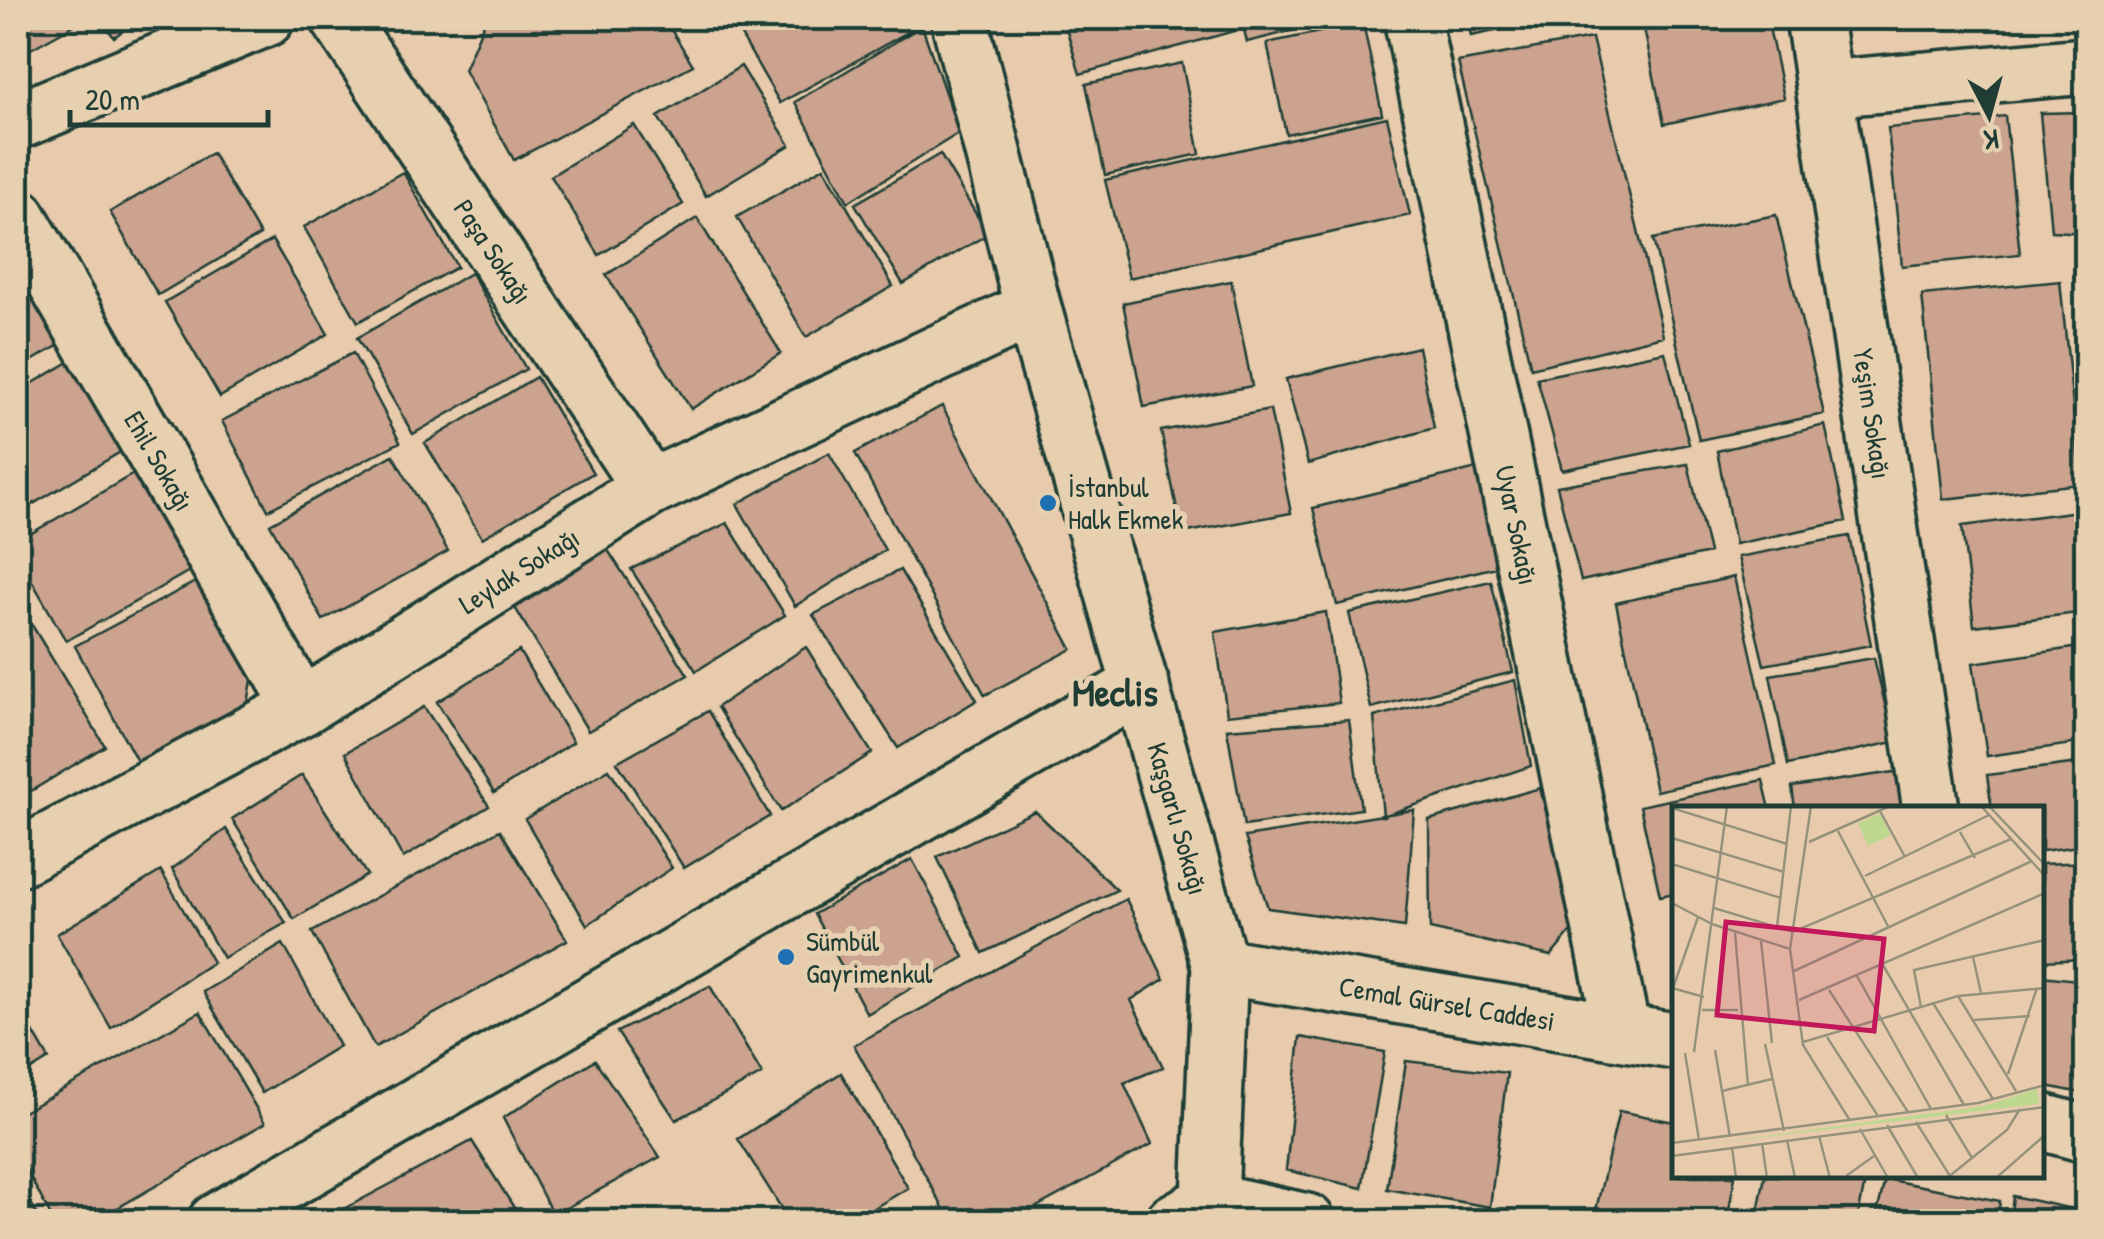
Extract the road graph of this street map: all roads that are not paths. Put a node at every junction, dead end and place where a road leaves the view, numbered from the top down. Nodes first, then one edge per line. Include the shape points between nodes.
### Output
1 (266, 18) edge
2 (338, 18) edge
3 (959, 18) edge
4 (1412, 18) edge
5 (1814, 18) edge
6 (2086, 66) edge
7 (1825, 88) junction
8 (18, 121) edge
9 (18, 218) edge
10 (1033, 309) junction
11 (650, 488) junction
12 (1140, 685) junction
13 (302, 707) junction
14 (1931, 806) edge
15 (18, 858) edge
16 (1220, 966) junction
17 (1648, 1036) edge
18 (2044, 1123) edge
19 (2086, 1134) edge
20 (1198, 1215) edge
21 (216, 1222) edge
22 (1306, 1222) edge

1 - 8 street
2 - 11 street, Paşa Sokağı
3 - 10 street, Kaşgarlı Sokağı
4 - 17 street, Uyar Sokağı
5 - 7 street, Yeşim Sokağı
6 - 7 street
7 - 14 street, Yeşim Sokağı
9 - 13 street, Ehil Sokağı
10 - 11 street, Leylak Sokağı
10 - 12 street, Kaşgarlı Sokağı
11 - 13 street, Leylak Sokağı
12 - 16 street, Kaşgarlı Sokağı
12 - 21 street
13 - 15 street, Leylak Sokağı
16 - 17 street, Cemal Gürsel Caddesi
16 - 20 street, Kaşgarlı Sokağı
18 - 19 street
20 - 22 street

